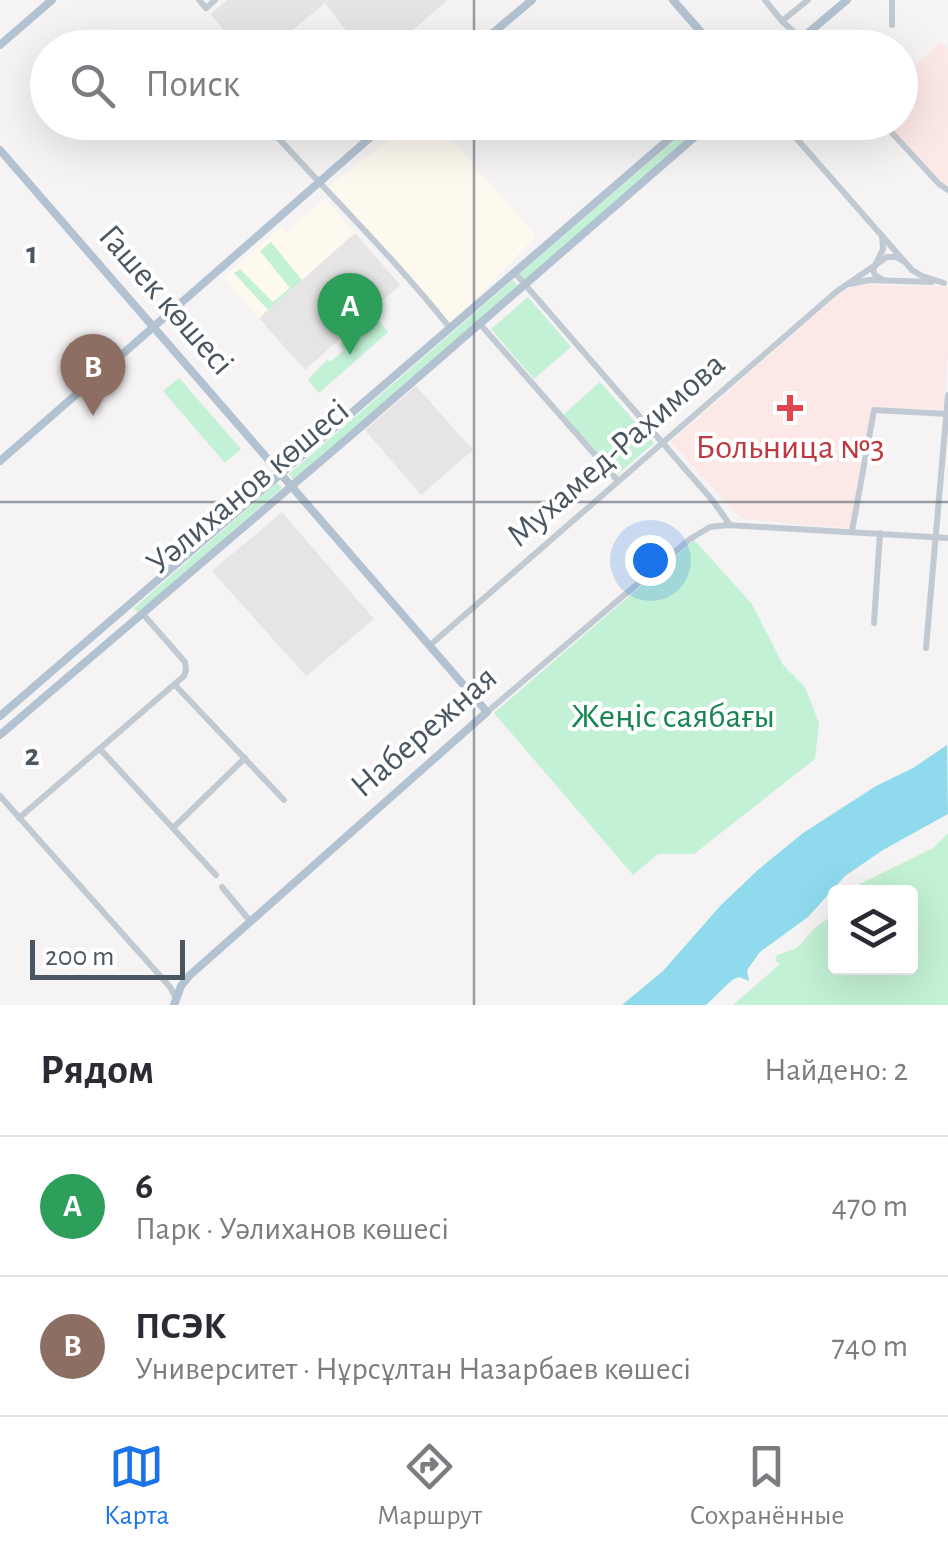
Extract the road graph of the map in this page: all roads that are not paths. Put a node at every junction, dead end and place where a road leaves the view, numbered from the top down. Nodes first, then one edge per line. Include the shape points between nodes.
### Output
1 (52, 0) edge
2 (199, 0) edge
3 (215, 0) edge
4 (532, 0) edge
5 (673, 0) edge
6 (765, 0) edge
7 (808, 0) edge
8 (847, 0) edge
9 (892, 0) edge
10 (782, 21) junction
11 (892, 26) dead end
12 (496, 30) edge
13 (699, 30) edge
14 (792, 30) edge
15 (810, 30) edge
16 (0, 45) edge
17 (280, 140) edge
18 (367, 140) edge
19 (668, 140) edge
20 (691, 140) edge
21 (798, 140) edge
22 (899, 140) edge
23 (0, 150) edge
24 (319, 182) junction
25 (948, 190) edge
26 (882, 236) junction
27 (904, 261) junction
28 (877, 262) junction
29 (514, 272) junction
30 (890, 281) junction
31 (946, 283) edge
32 (524, 285) junction
33 (836, 292) junction
34 (480, 324) junction
35 (153, 327) junction
36 (450, 328) junction
37 (417, 356) junction
38 (428, 369) junction
39 (948, 395) edge
40 (947, 414) edge
41 (661, 443) junction
42 (0, 462) edge
43 (281, 475) junction
44 (618, 481) junction
45 (292, 488) junction
46 (718, 507) junction
47 (730, 525) junction
48 (710, 527) junction
49 (852, 532) junction
50 (880, 533) junction
51 (936, 537) junction
52 (948, 538) edge
53 (128, 608) junction
54 (139, 615) junction
55 (874, 623) dead end
56 (429, 646) junction
57 (926, 648) dead end
58 (175, 685) junction
59 (487, 712) junction
60 (0, 716) edge
61 (0, 735) edge
62 (100, 749) junction
63 (245, 758) junction
64 (0, 796) edge
65 (284, 800) dead end
66 (19, 818) junction
67 (174, 827) junction
68 (216, 875) dead end
69 (222, 887) dead end
70 (250, 921) junction
71 (190, 975) junction
72 (168, 984) junction
73 (175, 1002) edge

1 - 16 main road
2 - 3 street via 206,8
4 - 12 main road
5 - 13 main road
6 - 10 street
7 - 10 street
8 - 15 main road
9 - 11 street
10 - 14 street
17 - 24 street
18 - 24 main road
19 - 29 main road, Уәлиханов көшесі
20 - 32 main road, Уәлиханов көшесі
21 - 26 street
22 - 25 street
23 - 35 main road, Гашек көшесі
24 - 35 main road
24 - 36 street
26 - 27 street
26 - 28 street
27 - 28 street via 890,256
27 - 30 street via 906,276
27 - 31 street
28 - 30 street via 875,276
28 - 33 street, Мухамед-Рахимова
29 - 32 street
29 - 36 main road, Уәлиханов көшесі
30 - 31 street
30 - 33 street via 851,283
32 - 34 main road, Уәлиханов көшесі
32 - 41 street
33 - 41 street, Мухамед-Рахимова
34 - 38 main road, Уәлиханов көшесі
34 - 44 street
35 - 42 main road
35 - 43 main road, Гашек көшесі
36 - 37 main road, Уәлиханов көшесі
37 - 38 main road
37 - 43 main road, Уәлиханов көшесі
38 - 45 main road, Уәлиханов көшесі
39 - 40 street
40 - 49 street via 874,410
40 - 51 street
41 - 44 street, Мухамед-Рахимова
41 - 46 street
43 - 45 main road, Гашек көшесі
43 - 53 main road, Уәлиханов көшесі
44 - 56 street, Мухамед-Рахимова
45 - 54 main road, Уәлиханов көшесі
45 - 56 main road, Гашек көшесі
46 - 47 street
46 - 48 street
47 - 48 street, Набережная
47 - 49 street, Набережная
48 - 59 street, Набережная
49 - 50 street, Набережная
50 - 51 street, Набережная
50 - 55 street
51 - 52 street, Набережная
51 - 57 street
53 - 54 street
53 - 60 main road, Уәлиханов көшесі
54 - 58 street via 185,662
54 - 61 main road, Уәлиханов көшесі
56 - 59 main road, Гашек көшесі
58 - 62 street
58 - 63 street
59 - 70 main road, Набережная
62 - 66 street
62 - 67 street
63 - 65 street
63 - 67 street
64 - 66 street
66 - 72 street
67 - 68 street
69 - 70 street
70 - 71 main road, Набережная
71 - 72 street
71 - 73 main road, Набережная
72 - 73 street

